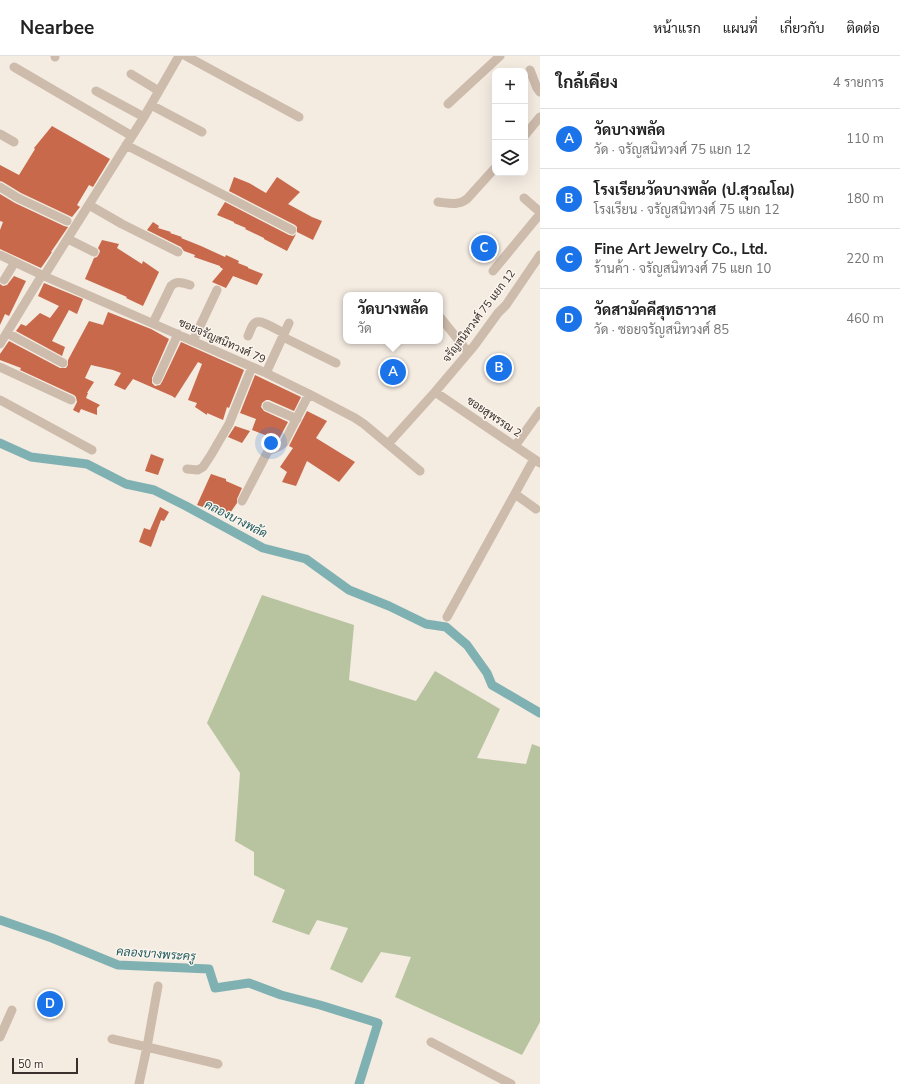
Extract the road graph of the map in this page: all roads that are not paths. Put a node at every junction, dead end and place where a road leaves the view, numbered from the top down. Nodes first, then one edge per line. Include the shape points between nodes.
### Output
1 (179, 56) edge
2 (186, 56) edge
3 (500, 56) edge
4 (14, 67) dead end
5 (530, 70) dead end
6 (130, 74) dead end
7 (96, 91) dead end
8 (159, 91) junction
9 (540, 92) edge
10 (448, 104) dead end
11 (151, 105) junction
12 (144, 117) junction
13 (299, 117) dead end
14 (540, 117) edge
15 (528, 131) edge
16 (202, 132) dead end
17 (0, 134) edge
18 (132, 136) junction
19 (14, 142) dead end
20 (126, 145) junction
21 (492, 171) edge
22 (0, 187) edge
23 (524, 198) dead end
24 (438, 202) dead end
25 (88, 205) junction
26 (540, 213) edge
27 (67, 221) dead end
28 (292, 230) dead end
29 (68, 239) junction
30 (94, 252) dead end
31 (178, 252) dead end
32 (0, 255) edge
33 (540, 255) edge
34 (15, 262) junction
35 (493, 271) dead end
36 (43, 276) junction
37 (4, 280) dead end
38 (190, 285) dead end
39 (216, 290) dead end
40 (443, 321) edge
41 (289, 323) dead end
42 (153, 324) junction
43 (7, 333) junction
44 (178, 334) junction
45 (283, 335) junction
46 (248, 336) dead end
47 (193, 341) junction
48 (0, 344) edge
49 (468, 352) junction
50 (63, 363) dead end
51 (336, 363) dead end
52 (0, 366) edge
53 (252, 367) junction
54 (266, 373) junction
55 (157, 380) dead end
56 (435, 392) junction
57 (309, 394) junction
58 (0, 400) edge
59 (71, 400) dead end
60 (266, 406) dead end
61 (540, 411) edge
62 (297, 420) junction
63 (388, 444) junction
64 (515, 446) junction
65 (92, 450) dead end
66 (537, 461) edge
67 (187, 468) dead end
68 (420, 471) dead end
69 (515, 494) junction
70 (242, 501) dead end
71 (536, 509) dead end
72 (447, 617) dead end
73 (158, 986) dead end
74 (12, 1010) dead end
75 (0, 1037) edge
76 (112, 1039) dead end
77 (431, 1042) dead end
78 (147, 1047) junction
79 (218, 1064) dead end
80 (139, 1084) edge
81 (511, 1084) edge

1 - 8 street
2 - 13 street
3 - 10 street
4 - 18 street
5 - 9 street
6 - 8 street
7 - 12 street
8 - 11 street
11 - 12 street
11 - 16 street
12 - 18 street
14 - 15 street
17 - 19 street
18 - 20 street
20 - 25 street
20 - 28 street
21 - 24 street via 462,203
22 - 27 street
23 - 26 street
25 - 29 street
25 - 31 street
26 - 35 street
29 - 30 street
29 - 36 street
32 - 34 street, ซอยจรัญสนิทวงศ์ 79
33 - 49 street, จรัญสนิทวงศ์ 75 แยก 12 via 506,305
34 - 36 street, ซอยจรัญสนิทวงศ์ 79
34 - 37 street
36 - 42 street, ซอยจรัญสนิทวงศ์ 79
36 - 43 street
38 - 42 street via 180,282 171,286
39 - 47 street
40 - 49 street
41 - 45 street
42 - 44 street, ซอยจรัญสนิทวงศ์ 79
43 - 48 street
43 - 50 street
44 - 47 street, ซอยจรัญสนิทวงศ์ 79
44 - 55 street
45 - 46 street via 257,322
45 - 51 street
45 - 54 street
47 - 53 street, ซอยจรัญสนิทวงศ์ 79
49 - 56 street, จรัญสนิทวงศ์ 75 แยก 12
52 - 59 street
53 - 54 street, ซอยจรัญสนิทวงศ์ 79
53 - 67 street via 229,424 211,455 198,470
54 - 57 street, ซอยจรัญสนิทวงศ์ 79
56 - 63 street, จรัญสนิทวงศ์ 75 แยก 12
56 - 64 street, ซอยสุพรรณ 2
57 - 62 street
57 - 63 street, ซอยจรัญสนิทวงศ์ 79 via 364,424
58 - 65 street
60 - 62 street
61 - 64 street
62 - 70 street via 284,443 268,451
63 - 68 street, ซอยจรัญสนิทวงศ์ 79
64 - 66 street, ซอยสุพรรณ 2
66 - 69 street
69 - 71 street
69 - 72 street
73 - 78 street
74 - 75 street
76 - 78 street
77 - 81 street
78 - 79 street
78 - 80 street

